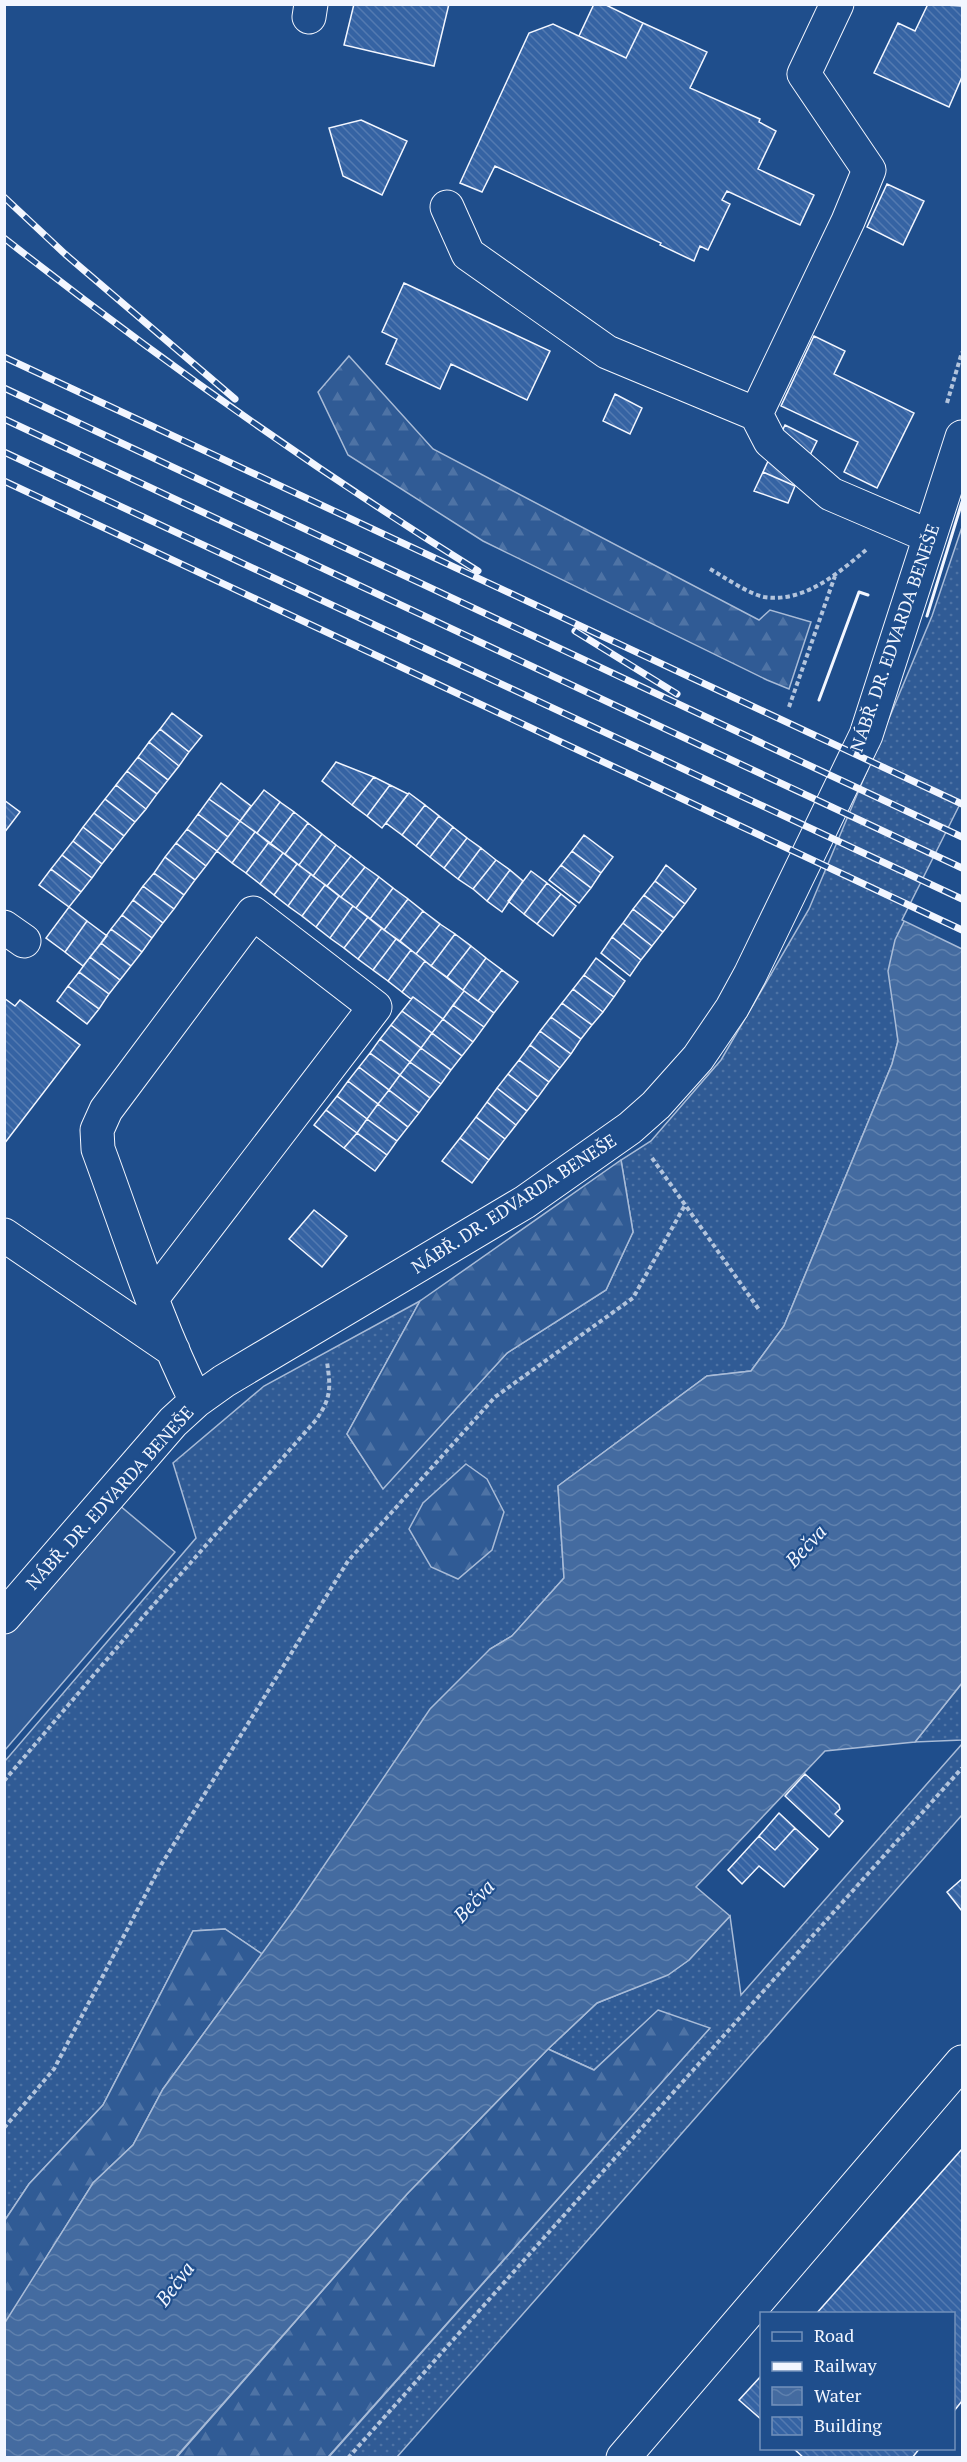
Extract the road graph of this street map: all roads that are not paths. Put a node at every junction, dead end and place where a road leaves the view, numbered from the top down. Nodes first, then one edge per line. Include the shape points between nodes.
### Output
1 (837, 4) edge
2 (447, 207) dead end
3 (756, 414) junction
4 (963, 437) edge
5 (929, 536) junction
6 (4, 1235) edge
7 (153, 1297) junction
8 (173, 1350) junction
9 (196, 1401) junction
10 (4, 1617) edge
11 (963, 2062) edge
12 (623, 2457) edge

1 - 3 street via 804,74 869,170
2 - 3 street via 468,254 607,352
3 - 5 street via 770,441 831,494
4 - 5 street, NÁBŘ. DR. EDVARDA BENEŠE
5 - 9 street, NÁBŘ. DR. EDVARDA BENEŠE via 866,735 750,975 698,1058 630,1128 525,1202
6 - 8 street
7 - 7 street via 98,1149 97,1130 106,1110 253,913 375,1007
7 - 8 street
8 - 9 street
9 - 10 street, NÁBŘ. DR. EDVARDA BENEŠE via 173,1422
11 - 12 street

